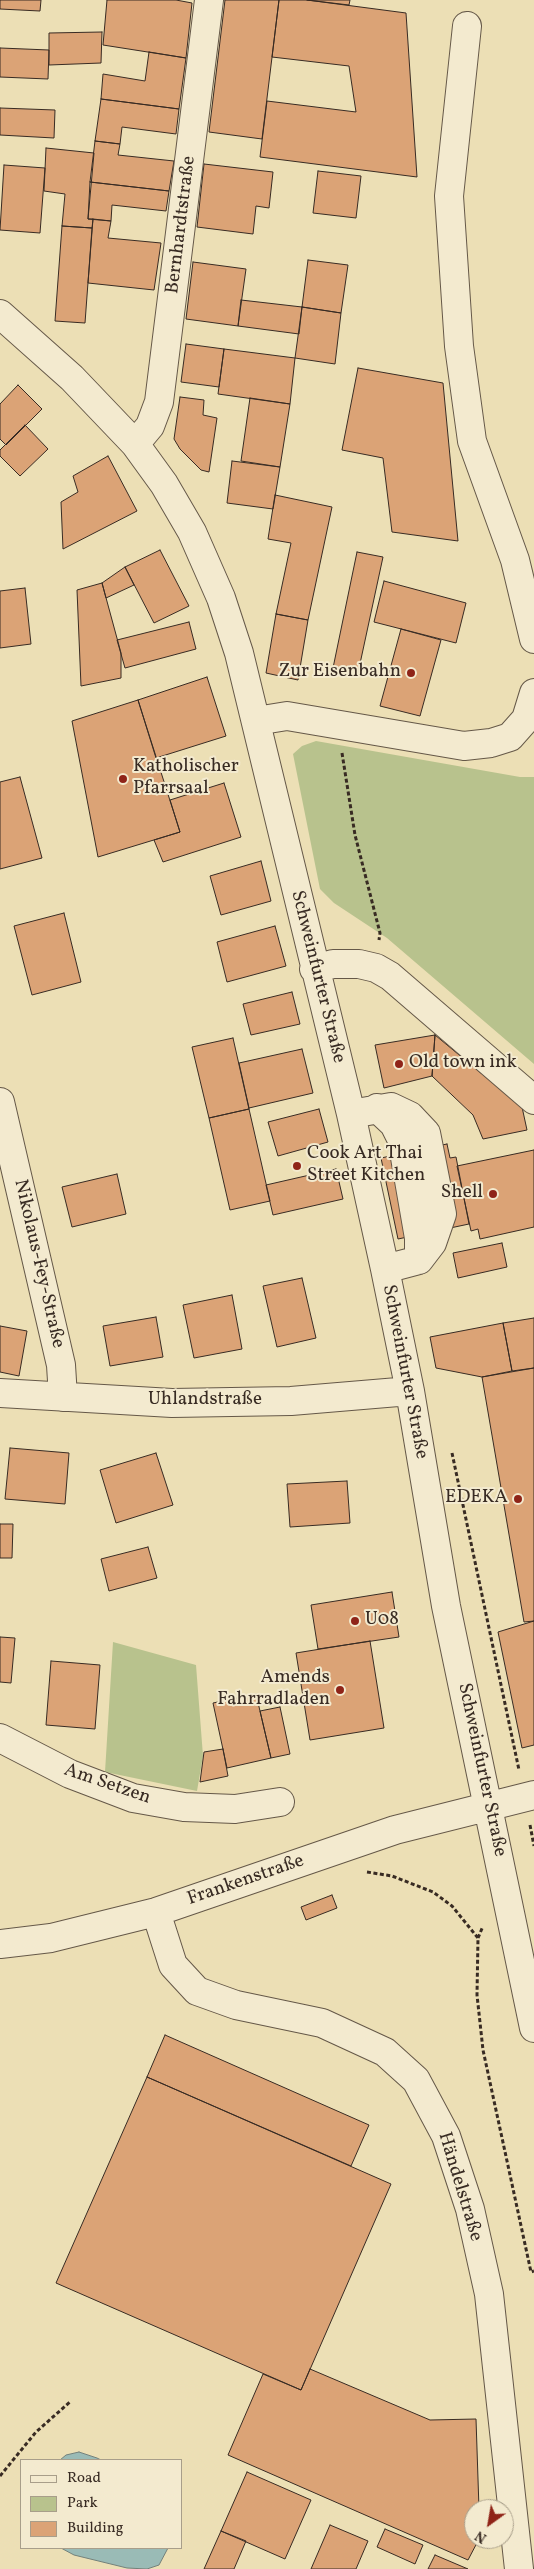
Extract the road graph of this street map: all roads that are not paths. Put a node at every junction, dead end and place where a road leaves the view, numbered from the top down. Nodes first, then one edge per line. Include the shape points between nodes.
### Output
1 (209, 0) edge
2 (467, 26) dead end
3 (0, 314) edge
4 (135, 444) junction
5 (534, 639) edge
6 (534, 694) edge
7 (256, 721) junction
8 (314, 969) junction
9 (534, 1100) edge
10 (0, 1102) edge
11 (350, 1114) junction
12 (385, 1269) junction
13 (410, 1391) junction
14 (0, 1393) edge
15 (63, 1397) junction
16 (0, 1738) edge
17 (529, 1797) edge
18 (280, 1802) dead end
19 (489, 1808) junction
20 (156, 1912) junction
21 (0, 1944) edge
22 (534, 2028) edge
23 (519, 2569) edge

1 - 4 street, Bernhardtstraße via 160,402 150,426
2 - 5 street via 449,196 459,346 472,441 515,560
3 - 4 street, Schweinfurter Straße via 72,378
4 - 7 street, Schweinfurter Straße via 164,484 192,532 221,598
6 - 7 street via 526,719 510,737 464,746 287,716
7 - 8 street, Schweinfurter Straße
8 - 9 street via 334,964 376,968 412,992
8 - 11 street, Schweinfurter Straße
10 - 15 street, Nikolaus-Fey-Straße via 61,1364
11 - 12 street, Schweinfurter Straße
11 - 12 street via 391,1107 410,1116 426,1133 442,1214 432,1243 418,1260
12 - 13 street, Schweinfurter Straße
13 - 15 street, Uhlandstraße via 292,1401 182,1403
13 - 19 street, Schweinfurter Straße via 436,1556
14 - 15 street, Uhlandstraße
16 - 18 street, Am Setzen via 70,1774 133,1798 184,1807 227,1808
17 - 19 street, Frankenstraße
19 - 20 street, Frankenstraße via 395,1830
19 - 22 street, Schweinfurter Straße
20 - 21 street, Frankenstraße via 51,1938
20 - 23 street, Händelstraße via 173,1965 197,1991 236,2005 322,2022 385,2052 416,2080 446,2136 470,2209 489,2294

